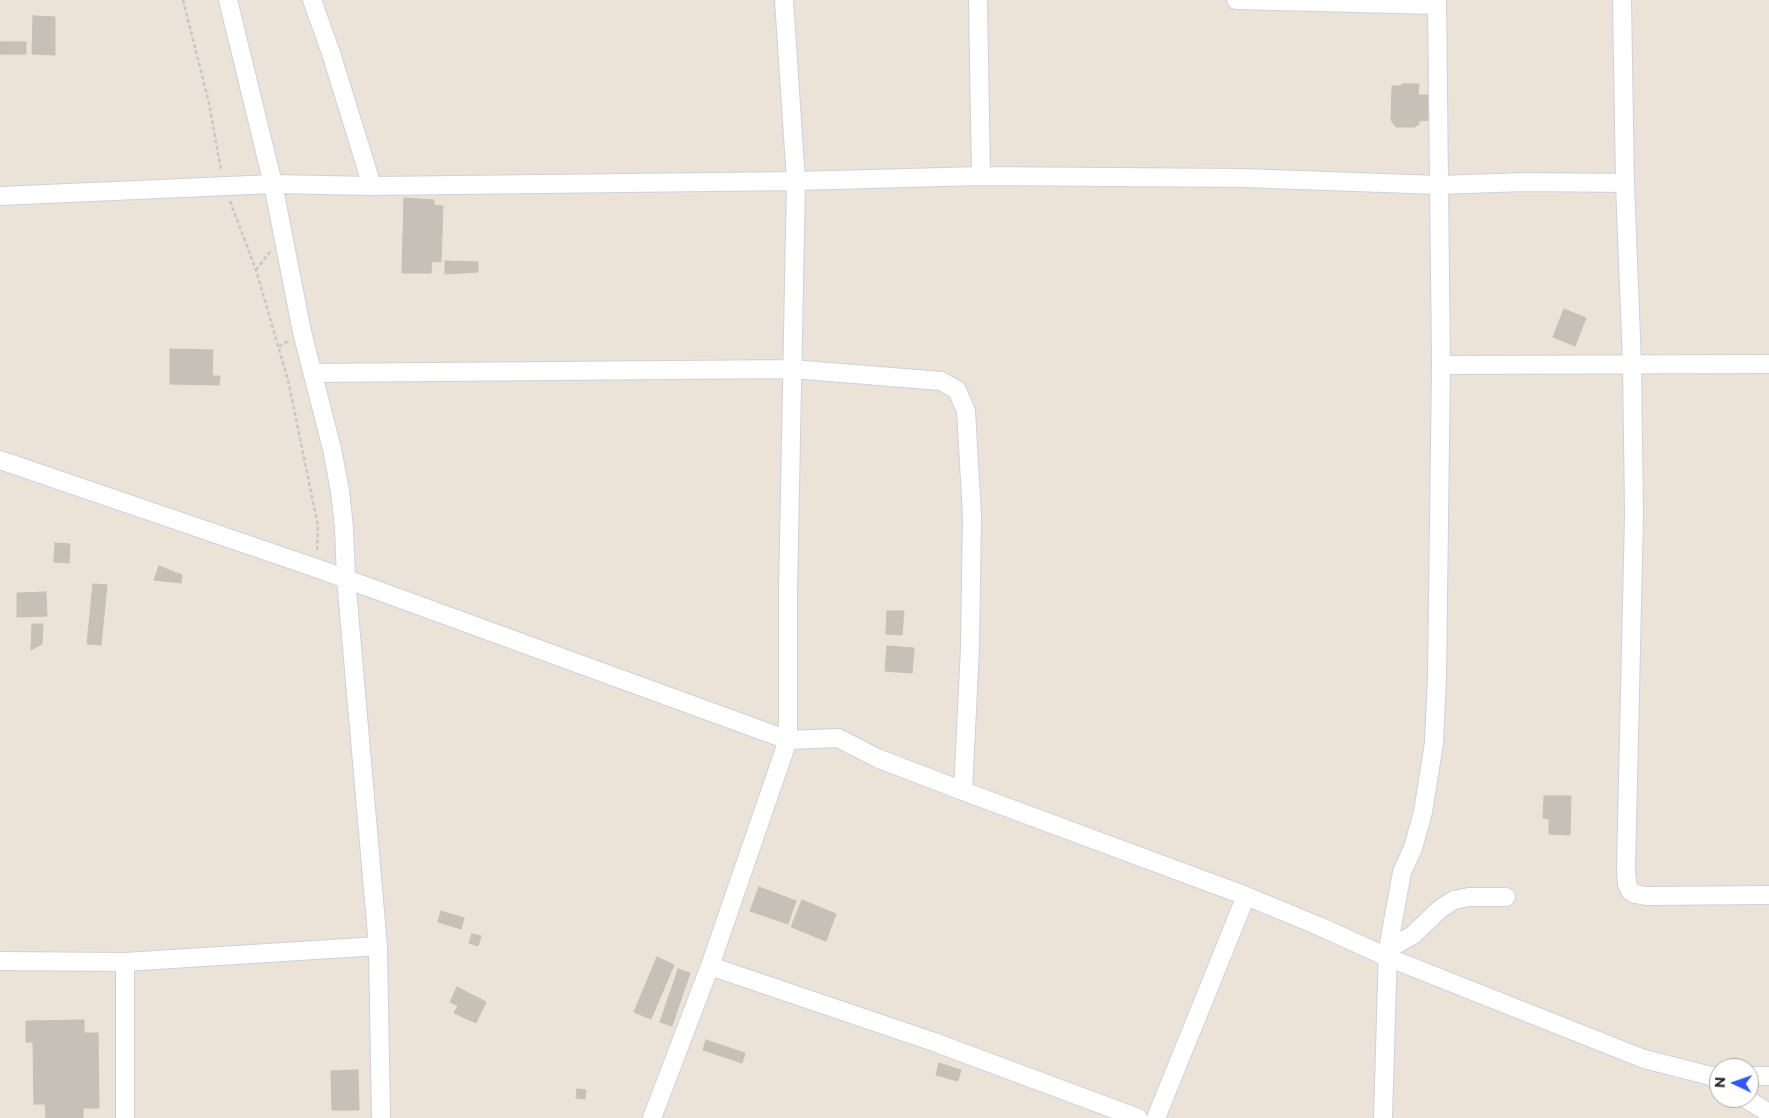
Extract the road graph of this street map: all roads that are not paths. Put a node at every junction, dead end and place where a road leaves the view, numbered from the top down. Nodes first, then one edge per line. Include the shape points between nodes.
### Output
1 (228, 0) edge
2 (312, 0) edge
3 (784, 0) edge
4 (978, 0) edge
5 (1236, 0) edge
6 (1622, 0) edge
7 (1437, 3) edge
8 (981, 176) junction
9 (796, 182) junction
10 (1625, 182) junction
11 (273, 184) junction
12 (1439, 185) junction
13 (372, 186) junction
14 (0, 196) edge
15 (1632, 364) junction
16 (1769, 364) edge
17 (1441, 365) junction
18 (792, 369) junction
19 (312, 373) junction
20 (0, 460) edge
21 (346, 578) junction
22 (788, 740) junction
23 (963, 791) junction
24 (1769, 895) edge
25 (1246, 896) junction
26 (1506, 897) dead end
27 (378, 946) junction
28 (1388, 953) junction
29 (0, 961) edge
30 (125, 962) junction
31 (710, 966) junction
32 (1709, 1076) edge
33 (125, 1118) edge
34 (381, 1118) edge
35 (652, 1118) edge
36 (1138, 1118) edge
37 (1156, 1118) edge
38 (1383, 1118) edge

1 - 11 street
2 - 13 street
3 - 9 street
4 - 8 street
5 - 7 street
6 - 10 street
7 - 12 street
8 - 9 street
8 - 12 street via 1243,178
9 - 13 street
9 - 18 street
10 - 12 street
10 - 15 street
11 - 13 street
11 - 14 street
11 - 19 street
12 - 17 street
15 - 16 street
15 - 17 street
15 - 24 street via 1634,514 1627,884 1630,891 1646,896
17 - 28 street via 1434,742 1423,812 1402,872
18 - 19 street
18 - 22 street
18 - 23 street via 941,381 957,390 966,411 972,515
19 - 21 street via 340,490
20 - 21 street
21 - 22 street
21 - 27 street
22 - 23 street via 838,738 877,758
22 - 31 street
23 - 25 street
25 - 28 street
25 - 37 street
26 - 28 street via 1454,900
27 - 30 street
27 - 34 street
28 - 32 street via 1644,1059
28 - 38 street
29 - 30 street
30 - 33 street
31 - 35 street
31 - 36 street via 934,1042

